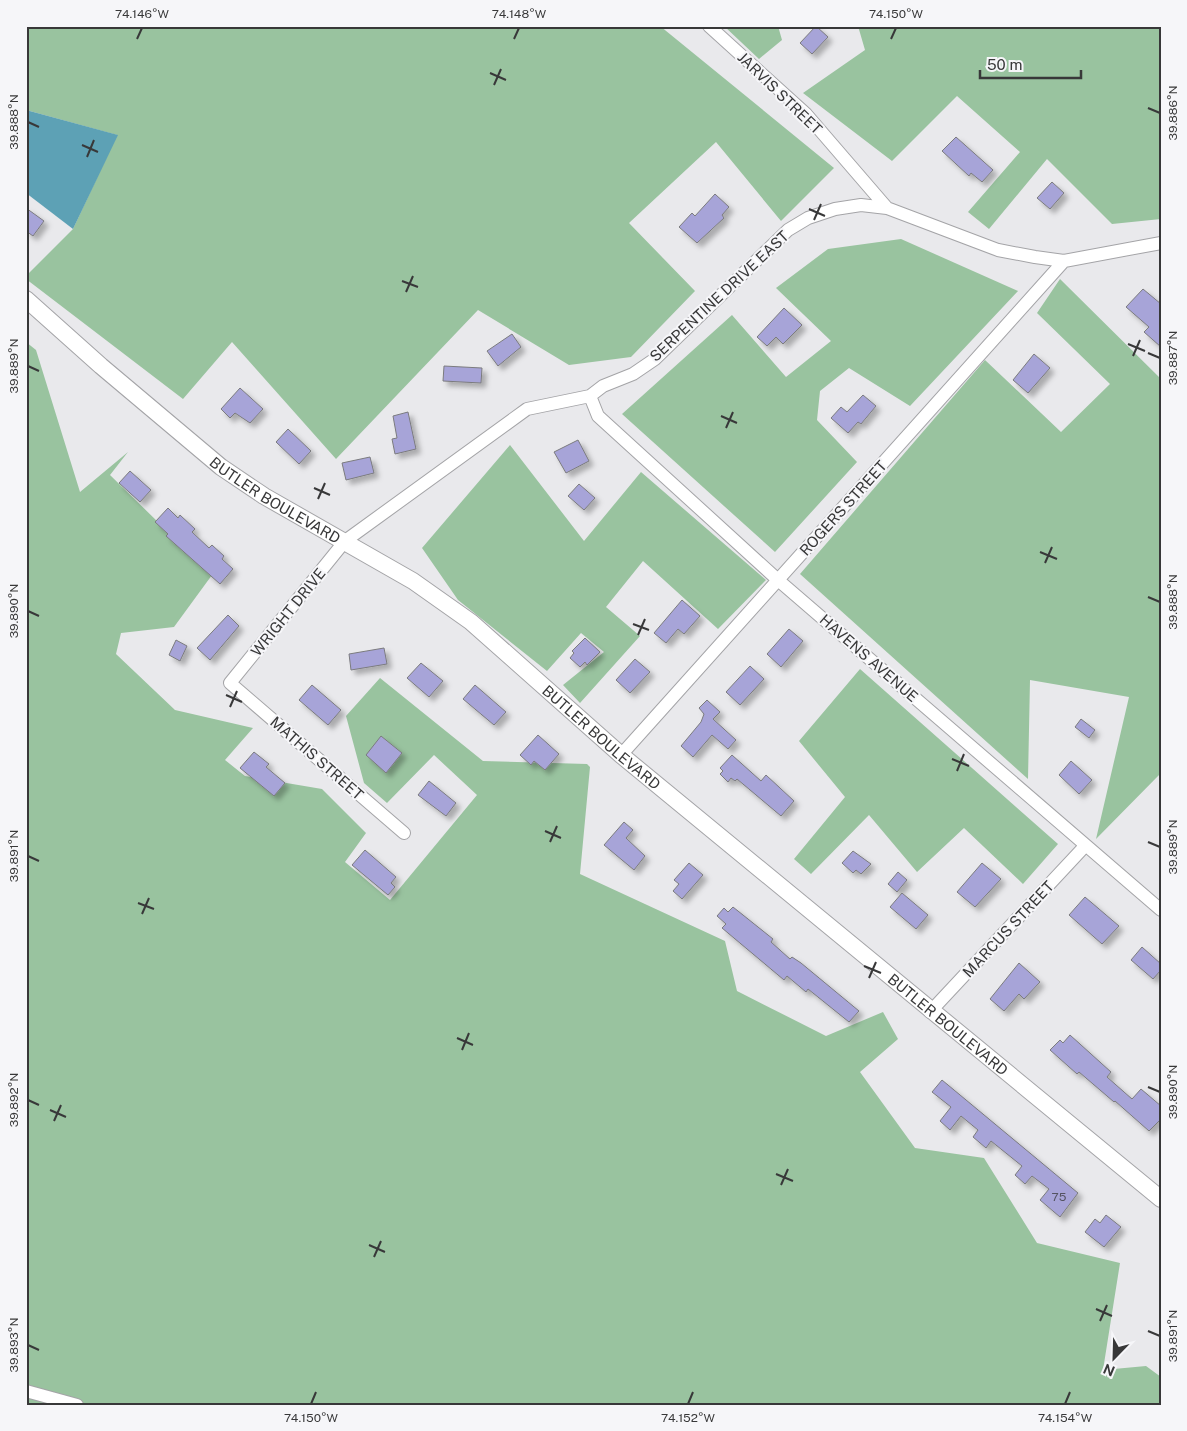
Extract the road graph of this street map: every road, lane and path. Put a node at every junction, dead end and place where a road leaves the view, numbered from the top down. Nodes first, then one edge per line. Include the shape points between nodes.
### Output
1 (709, 26) edge
2 (887, 208) junction
3 (1161, 243) edge
4 (1064, 261) junction
5 (26, 299) edge
6 (590, 396) junction
7 (345, 541) junction
8 (778, 580) junction
9 (230, 683) joint
10 (621, 755) junction
11 (404, 833) dead end
12 (1085, 846) junction
13 (1161, 910) edge
14 (930, 1012) junction
15 (1161, 1199) edge
16 (26, 1392) edge
17 (77, 1405) edge

1 - 2 street, JARVIS STREET via 806,114
2 - 4 street, SERPENTINE DRIVE EAST via 998,250
2 - 6 street, SERPENTINE DRIVE EAST via 861,205 835,209 808,218 788,230 655,359 633,374 602,386
3 - 4 street, SERPENTINE DRIVE EAST
4 - 8 street, ROGERS STREET
5 - 7 street, BUTLER BOULEVARD via 221,467 264,496
6 - 7 street, SERPENTINE DRIVE EAST via 520,413
6 - 8 street, HAVENS AVENUE via 598,416
7 - 9 street, WRIGHT DRIVE
7 - 10 street, BUTLER BOULEVARD via 413,581 471,622
8 - 10 street, ROGERS STREET
8 - 12 street, HAVENS AVENUE
9 - 11 street, MATHIS STREET
10 - 14 street, BUTLER BOULEVARD
12 - 13 street, HAVENS AVENUE
12 - 14 street, MARCUS STREET
14 - 15 street, BUTLER BOULEVARD
16 - 17 street

